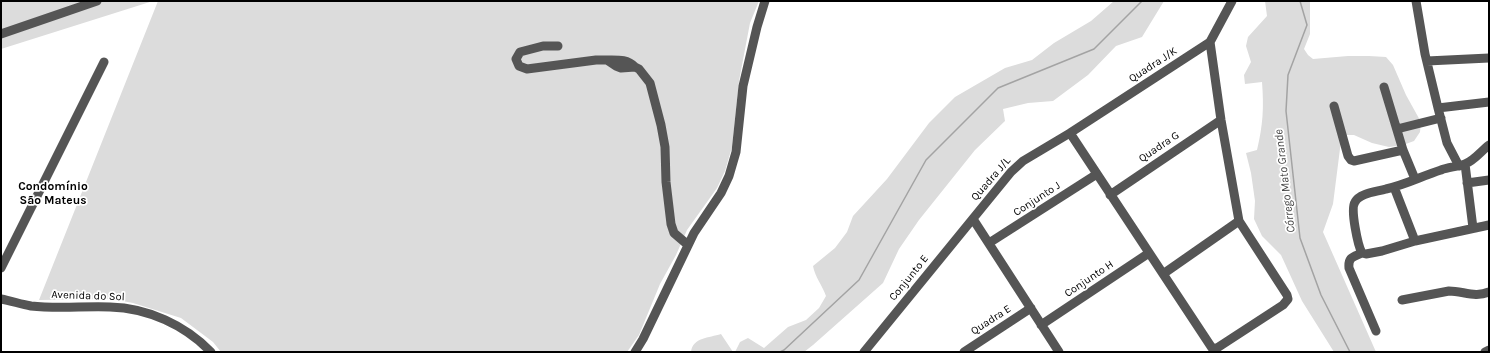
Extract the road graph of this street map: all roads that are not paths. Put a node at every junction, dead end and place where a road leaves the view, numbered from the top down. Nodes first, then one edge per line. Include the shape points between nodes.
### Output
1 (97, 1) edge
2 (765, 1) edge
3 (1232, 1) edge
4 (1416, 1) edge
5 (1, 34) edge
6 (1210, 42) junction
7 (558, 46) dead end
8 (1489, 58) edge
9 (1427, 60) junction
10 (104, 62) dead end
11 (1384, 87) dead end
12 (1489, 102) edge
13 (1334, 106) dead end
14 (1438, 108) junction
15 (1440, 118) junction
16 (1221, 120) junction
17 (1397, 129) junction
18 (1070, 133) junction
19 (1489, 145) edge
20 (1403, 150) junction
21 (1462, 165) junction
22 (1097, 174) junction
23 (1415, 179) junction
24 (1489, 180) edge
25 (1467, 183) junction
26 (1394, 187) junction
27 (1110, 195) junction
28 (973, 219) junction
29 (1239, 221) junction
30 (1489, 225) edge
31 (1473, 228) junction
32 (1415, 241) junction
33 (989, 243) junction
34 (688, 245) junction
35 (1149, 253) junction
36 (1362, 253) junction
37 (1, 268) edge
38 (1163, 274) junction
39 (1489, 292) edge
40 (1, 299) edge
41 (1402, 300) dead end
42 (1031, 308) junction
43 (1041, 325) junction
44 (1376, 331) dead end
45 (1489, 350) edge
46 (211, 352) edge
47 (635, 352) edge
48 (864, 352) edge
49 (964, 352) edge
50 (1059, 352) edge
51 (1486, 352) edge

1 - 5 street
2 - 34 street via 743,86 736,152 729,176
3 - 6 street, Quadra J/K
4 - 9 street
6 - 16 street
6 - 18 street, Quadra J/K
7 - 34 street via 543,46 520,52 516,59 519,66 527,69 607,60 621,68 639,69 650,83 661,125 671,224 674,233
8 - 9 street
9 - 14 street
10 - 37 street
11 - 17 street
12 - 14 street
13 - 20 street via 1351,160
14 - 15 street
15 - 17 street
15 - 21 street via 1449,147
16 - 27 street, Quadra G
16 - 29 street
17 - 20 street
18 - 22 street
18 - 28 street, Quadra J/L via 1019,165
19 - 21 street via 1478,156
20 - 23 street
21 - 23 street
21 - 25 street
22 - 27 street
22 - 33 street, Conjunto J
23 - 26 street
24 - 25 street
25 - 31 street
26 - 32 street
26 - 36 street via 1367,194 1354,202 1354,221
27 - 35 street
28 - 33 street
28 - 48 street, Conjunto E
29 - 38 street
29 - 38 street via 1287,295 1288,300 1283,305 1217,348 1212,348
30 - 31 street
31 - 32 street
32 - 36 street via 1376,252
33 - 42 street
34 - 47 street
35 - 38 street
35 - 43 street, Conjunto H
36 - 44 street via 1352,257 1348,262 1349,268
39 - 41 street via 1469,294 1449,291
40 - 46 street, Avenida do Sol via 30,306 112,307 142,312 180,327
42 - 43 street
42 - 49 street, Quadra E
43 - 50 street
45 - 51 street

